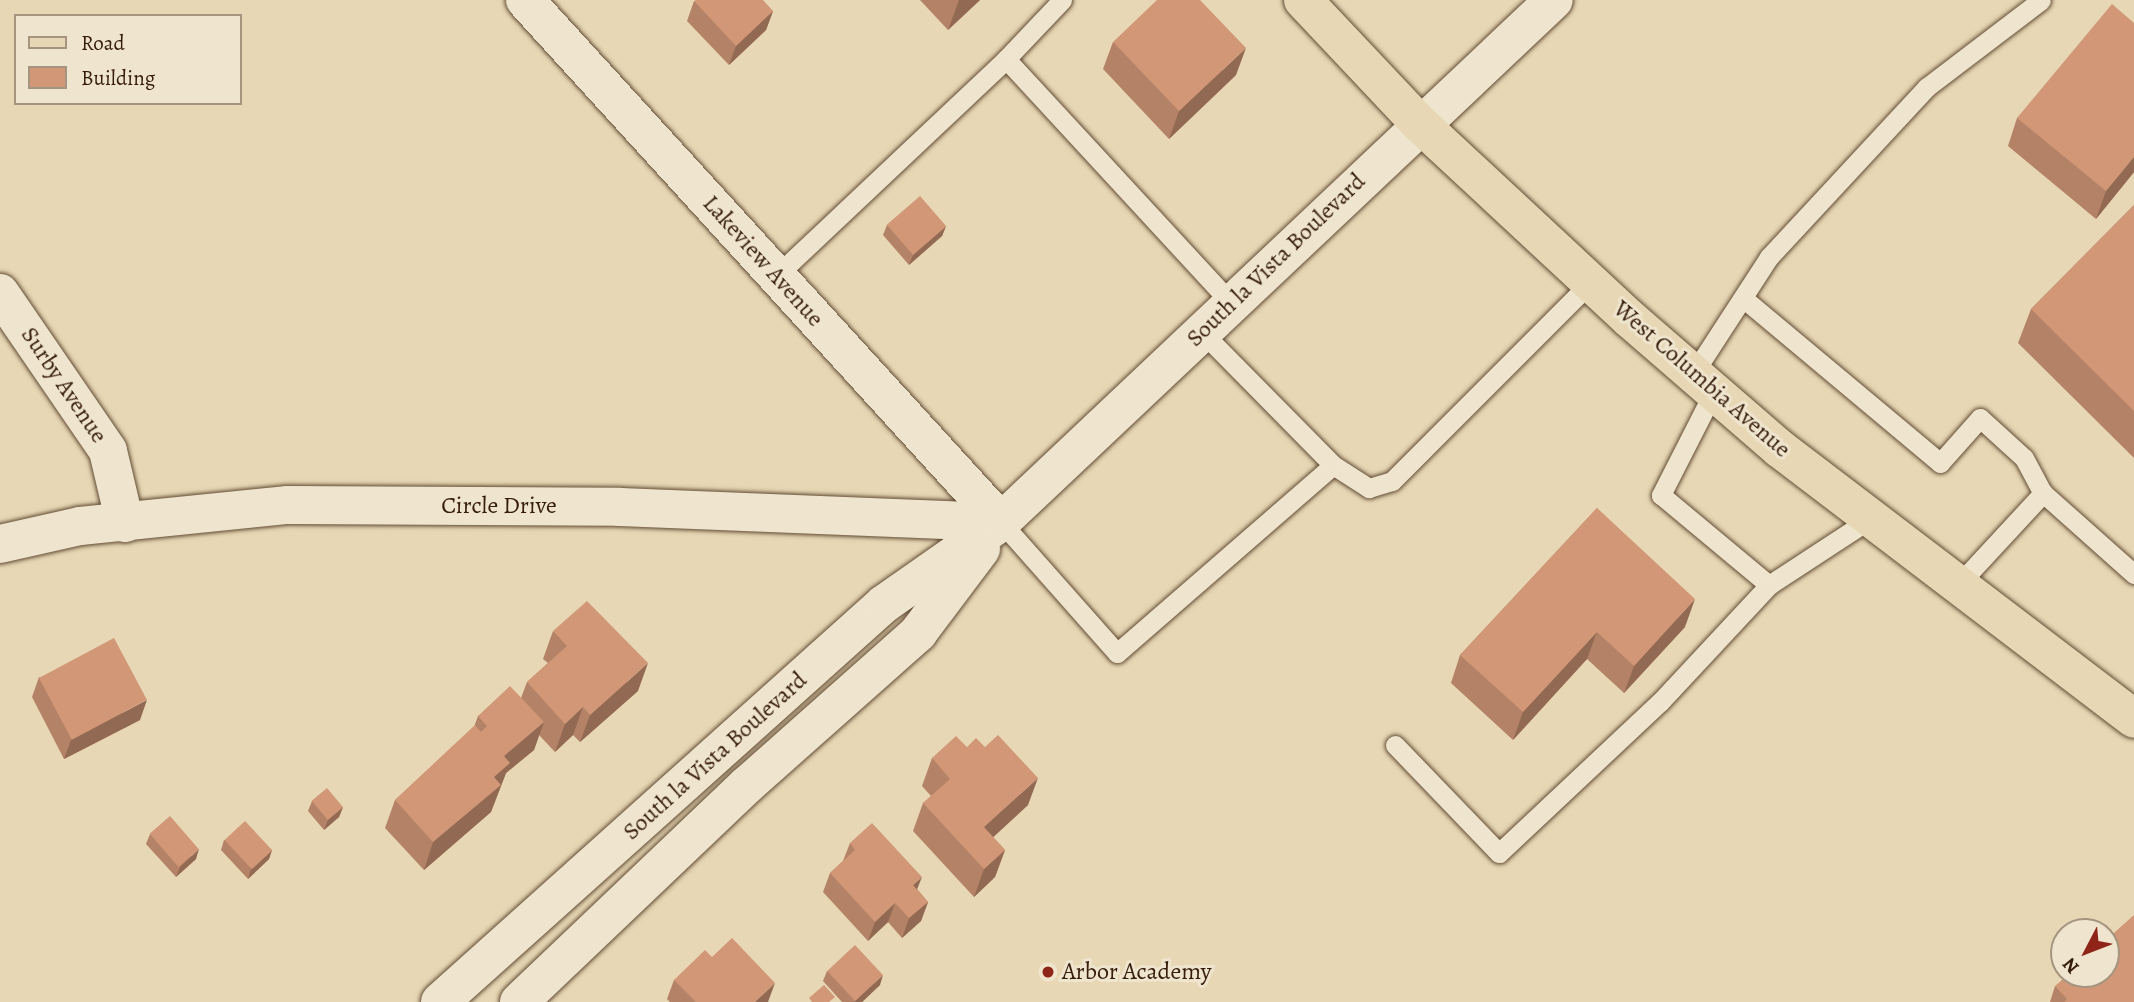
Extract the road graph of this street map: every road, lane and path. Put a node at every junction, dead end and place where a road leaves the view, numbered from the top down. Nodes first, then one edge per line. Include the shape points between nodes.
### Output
1 (525, 0) edge
2 (1062, 0) edge
3 (1303, 0) edge
4 (1553, 0) edge
5 (2041, 0) edge
6 (1006, 59) junction
7 (1419, 123) junction
8 (776, 276) junction
9 (1591, 282) junction
10 (0, 293) edge
11 (1743, 298) junction
12 (1231, 303) junction
13 (1200, 331) junction
14 (1703, 382) junction
15 (1333, 465) junction
16 (2043, 493) junction
17 (1870, 519) junction
18 (1001, 522) junction
19 (125, 523) junction
20 (0, 544) edge
21 (2134, 575) edge
22 (1769, 585) junction
23 (1957, 586) junction
24 (2134, 719) edge
25 (1395, 745) dead end
26 (440, 1002) edge
27 (519, 1002) edge

1 - 8 street, Lakeview Avenue
2 - 6 lane
3 - 7 main road, West Columbia Avenue
4 - 7 street, South la Vista Boulevard
5 - 11 lane via 1927,87 1769,257
6 - 8 lane
6 - 12 lane
7 - 9 main road, West Columbia Avenue
7 - 12 street, South la Vista Boulevard
8 - 18 street, Lakeview Avenue
9 - 14 main road, West Columbia Avenue
9 - 15 lane via 1392,481 1369,488
10 - 19 street, Surby Avenue via 108,451
11 - 14 lane
11 - 16 lane via 1940,463 1980,418 2024,458
12 - 13 street, South la Vista Boulevard
13 - 15 lane
13 - 18 street, South la Vista Boulevard
14 - 17 main road, West Columbia Avenue
14 - 22 lane via 1661,495
15 - 18 lane via 1118,653
16 - 21 lane
16 - 23 lane
17 - 22 lane
17 - 23 main road, West Columbia Avenue
18 - 19 street, Circle Drive via 620,507 288,505
18 - 26 street, South la Vista Boulevard via 884,604
18 - 27 street, South la Vista Boulevard via 918,634 747,785
19 - 20 street, Circle Drive via 80,526
22 - 25 lane via 1660,702 1499,853
23 - 24 main road, West Columbia Avenue

